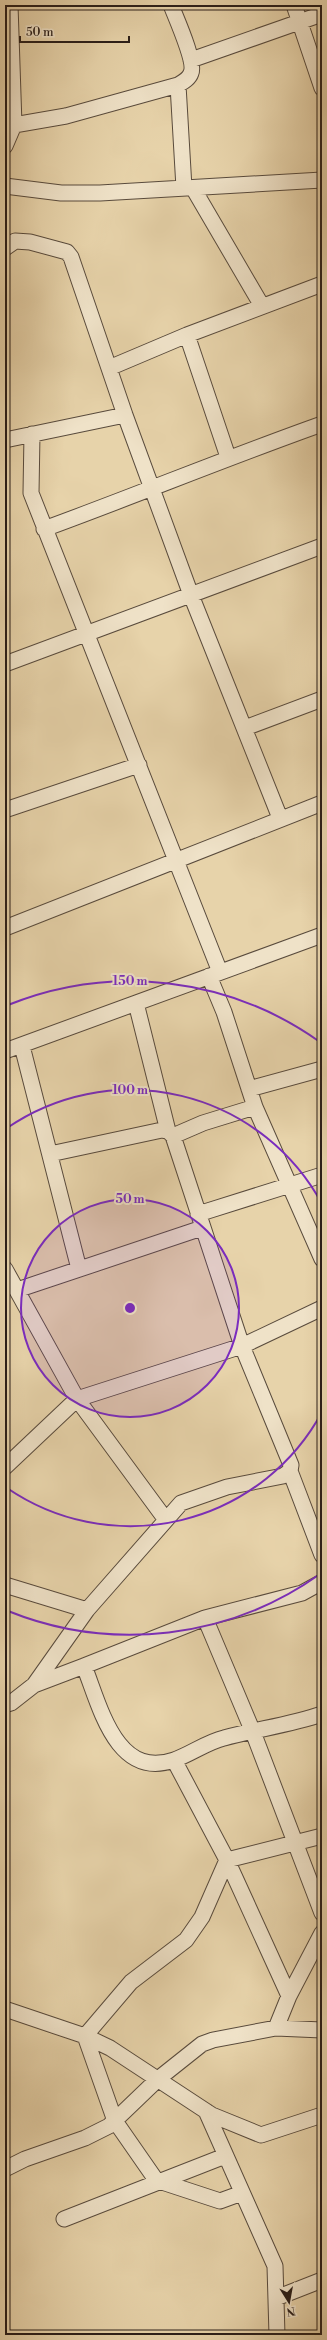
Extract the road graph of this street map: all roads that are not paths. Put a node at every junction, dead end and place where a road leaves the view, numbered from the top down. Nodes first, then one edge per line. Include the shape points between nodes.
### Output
1 (10, 5) edge
2 (171, 5) edge
3 (294, 5) edge
4 (322, 14) edge
5 (300, 22) junction
6 (191, 60) junction
7 (178, 85) junction
8 (322, 88) edge
9 (10, 124) edge
10 (5, 146) edge
11 (322, 180) edge
12 (5, 186) edge
13 (189, 188) junction
14 (5, 248) edge
15 (322, 284) edge
16 (262, 306) junction
17 (187, 335) junction
18 (109, 368) junction
19 (125, 415) junction
20 (322, 424) edge
21 (32, 434) junction
22 (5, 440) edge
23 (228, 458) junction
24 (152, 490) junction
25 (44, 528) junction
26 (322, 546) edge
27 (191, 595) junction
28 (88, 633) junction
29 (5, 664) edge
30 (322, 700) edge
31 (245, 728) junction
32 (140, 765) junction
33 (322, 803) edge
34 (5, 810) edge
35 (280, 818) junction
36 (176, 859) junction
37 (5, 928) edge
38 (322, 934) edge
39 (214, 974) junction
40 (136, 1003) junction
41 (22, 1046) junction
42 (5, 1051) edge
43 (322, 1069) edge
44 (249, 1089) junction
45 (255, 1107) junction
46 (171, 1133) junction
47 (50, 1154) junction
48 (322, 1175) edge
49 (290, 1183) junction
50 (200, 1221) junction
51 (322, 1259) edge
52 (5, 1268) edge
53 (79, 1269) junction
54 (17, 1290) junction
55 (322, 1308) edge
56 (242, 1346) junction
57 (77, 1399) junction
58 (5, 1467) edge
59 (290, 1472) junction
60 (166, 1520) junction
61 (322, 1555) edge
62 (322, 1582) edge
63 (5, 1585) edge
64 (88, 1610) junction
65 (205, 1618) junction
66 (84, 1666) junction
67 (34, 1685) junction
68 (5, 1705) edge
69 (322, 1714) edge
70 (253, 1732) junction
71 (174, 1760) junction
72 (322, 1836) edge
73 (293, 1841) junction
74 (227, 1860) junction
75 (322, 1914) edge
76 (322, 1933) edge
77 (289, 1996) junction
78 (5, 2010) edge
79 (276, 2028) junction
80 (322, 2030) edge
81 (85, 2036) junction
82 (158, 2079) junction
83 (206, 2111) junction
84 (322, 2115) edge
85 (115, 2120) junction
86 (225, 2156) junction
87 (5, 2169) edge
88 (160, 2181) junction
89 (242, 2192) junction
90 (64, 2219) dead end
91 (322, 2280) edge
92 (276, 2298) junction
93 (277, 2335) edge

1 - 9 street
2 - 6 street
3 - 5 street
4 - 5 street
5 - 6 street
5 - 8 street
6 - 7 street via 192,72 186,81
7 - 9 street via 66,116
7 - 13 street
9 - 10 street
11 - 13 street
12 - 13 street via 60,193
13 - 16 street
14 - 18 street via 15,241 30,242 67,252 71,257
15 - 16 street
16 - 17 street
17 - 18 street
17 - 23 street
18 - 19 street
19 - 21 street
19 - 24 street
20 - 23 street
21 - 22 street
21 - 25 street via 31,493
23 - 24 street
24 - 25 street
24 - 27 street
25 - 28 street
26 - 27 street
27 - 28 street
27 - 31 street
28 - 29 street
28 - 32 street
30 - 31 street
31 - 35 street
32 - 34 street
32 - 36 street
33 - 35 street
35 - 36 street
36 - 37 street
36 - 39 street
38 - 39 street
39 - 40 street
39 - 44 street
40 - 41 street
40 - 46 street
41 - 42 street
41 - 47 street
43 - 44 street
44 - 45 street
45 - 46 street
45 - 49 street
46 - 47 street via 162,1130
46 - 50 street
47 - 53 street
48 - 49 street
49 - 50 street
49 - 51 street
50 - 53 street
50 - 56 street
52 - 54 street
53 - 54 street
54 - 57 street
55 - 56 street
56 - 57 street
56 - 59 street via 291,1465
57 - 58 street
57 - 60 street
59 - 60 street via 283,1476 227,1487 181,1503
59 - 61 street
60 - 64 street
62 - 65 street via 302,1594
63 - 64 street
64 - 67 street
65 - 66 street
65 - 70 street
66 - 67 street
66 - 71 street via 110,1731 122,1748 143,1763 157,1764
67 - 68 street
69 - 70 street
70 - 71 street via 223,1738
70 - 73 street
71 - 74 street
72 - 73 street
73 - 74 street
73 - 75 street
74 - 77 street
74 - 81 street via 202,1917 186,1940 131,1982
76 - 77 street
77 - 79 street
78 - 81 street
79 - 80 street
79 - 82 street via 202,2044
81 - 82 street via 110,2048
81 - 85 street
82 - 83 street
82 - 85 street
83 - 84 street via 261,2134
83 - 86 street
85 - 87 street via 109,2126 85,2138 25,2159
85 - 88 street via 156,2180
86 - 88 street
86 - 89 street
88 - 89 street via 220,2201
88 - 90 street
89 - 92 street via 275,2266
91 - 92 street
92 - 93 street

